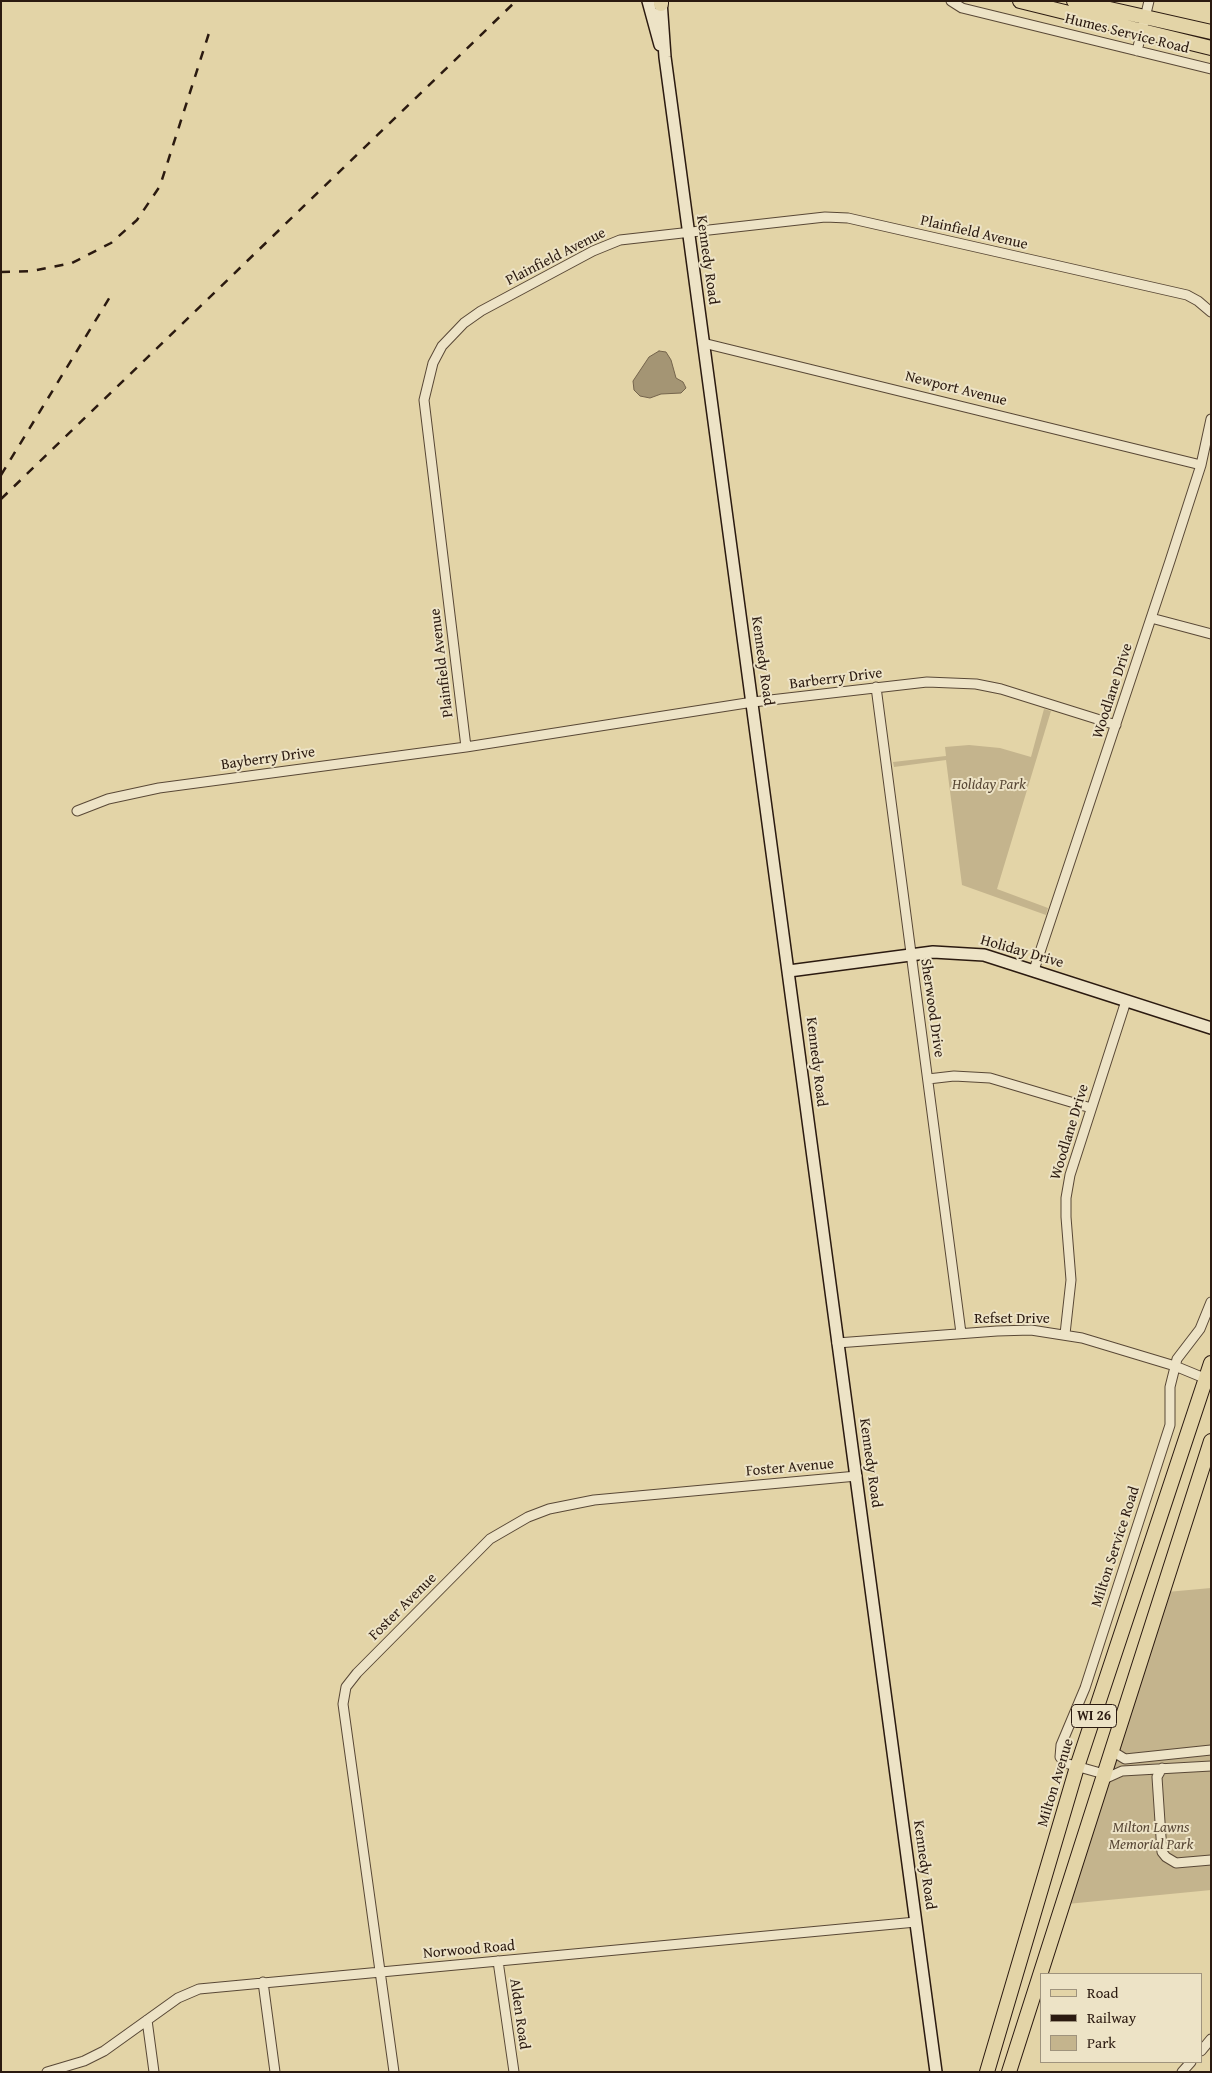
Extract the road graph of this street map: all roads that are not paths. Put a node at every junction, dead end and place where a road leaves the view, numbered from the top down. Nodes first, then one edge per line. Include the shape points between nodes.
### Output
1 (951, 1) edge
2 (1020, 1) edge
3 (1074, 1) edge
4 (1150, 1) edge
5 (658, 2) edge
6 (1145, 17) junction
7 (1142, 31) junction
8 (1211, 32) edge
9 (1211, 48) edge
10 (1137, 51) junction
11 (1211, 69) edge
12 (688, 232) junction
13 (1211, 312) edge
14 (704, 343) junction
15 (1211, 419) edge
16 (1201, 465) junction
17 (1151, 618) junction
18 (1211, 634) edge
19 (876, 687) junction
20 (753, 702) junction
21 (1116, 725) junction
22 (466, 747) junction
23 (77, 811) dead end
24 (911, 955) junction
25 (1034, 970) junction
26 (789, 971) junction
27 (1126, 1001) junction
28 (1211, 1028) edge
29 (928, 1079) junction
30 (1091, 1108) junction
31 (1211, 1302) edge
32 (961, 1333) junction
33 (1065, 1334) junction
34 (837, 1343) junction
35 (1211, 1363) edge
36 (1175, 1366) junction
37 (1208, 1379) edge
38 (1211, 1441) edge
39 (857, 1476) junction
40 (1112, 1750) junction
41 (1211, 1750) edge
42 (1211, 1766) edge
43 (1077, 1767) junction
44 (1162, 1768) junction
45 (1142, 1770) junction
46 (1103, 1777) junction
47 (1157, 1777) junction
48 (1211, 1860) edge
49 (916, 1922) junction
50 (498, 1961) junction
51 (380, 1972) junction
52 (1041, 1973) edge
53 (1040, 1975) edge
54 (263, 1982) junction
55 (147, 2020) junction
56 (1211, 2039) edge
57 (1202, 2049) edge
58 (47, 2072) edge
59 (154, 2072) edge
60 (275, 2072) edge
61 (394, 2072) edge
62 (514, 2072) edge
63 (936, 2072) edge
64 (987, 2072) edge
65 (1009, 2072) edge

1 - 10 street, Humes Service Road via 962,8
2 - 7 main road
3 - 6 main road
4 - 6 street
5 - 12 street, Kennedy Road
6 - 7 street
6 - 8 main road
7 - 9 main road
7 - 10 street
10 - 11 street, Humes Service Road
12 - 13 street, Plainfield Avenue via 825,217 848,218 1187,295
12 - 14 street, Kennedy Road
12 - 22 street, Plainfield Avenue via 620,240 593,251 464,323 442,346 433,363 424,400
14 - 16 street, Newport Avenue
14 - 20 street, Kennedy Road
15 - 16 street, Woodlane Drive
16 - 17 street, Woodlane Drive
17 - 18 street
17 - 21 street, Woodlane Drive
19 - 20 street, Barberry Drive
19 - 21 street, Barberry Drive via 927,682 976,684
19 - 24 street, Sherwood Drive
20 - 22 street, Barberry Drive
20 - 26 street, Kennedy Road
21 - 25 street, Woodlane Drive
22 - 23 street, Bayberry Drive via 151,789 108,799
24 - 25 street, Holiday Drive via 951,952 984,955
24 - 26 street, Holiday Drive
24 - 29 street, Sherwood Drive
25 - 27 street, Holiday Drive
26 - 34 street, Kennedy Road
27 - 28 street, Holiday Drive
27 - 30 street, Woodlane Drive
29 - 30 street via 954,1076 990,1078
29 - 32 street, Sherwood Drive
30 - 33 street, Woodlane Drive via 1066,1198 1071,1280
31 - 36 street, Milton Service Road via 1200,1329 1180,1352
32 - 33 street, Refset Drive via 1015,1330
32 - 34 street, Refset Drive
33 - 36 street, Refset Drive
34 - 39 street, Kennedy Road
35 - 37 main road, Milton Avenue / WI 26
36 - 37 street, Refset Drive
36 - 43 street, Milton Service Road via 1170,1387 1170,1424 1082,1695 1061,1745 1059,1755 1062,1761
37 - 43 main road, Milton Avenue / WI 26
38 - 40 main road, WI 26
39 - 49 street, Kennedy Road
39 - 51 street, Foster Avenue via 594,1500 528,1516 490,1539 357,1673 346,1688 343,1704
40 - 41 street via 1125,1759
40 - 46 main road, WI 26
42 - 44 street
43 - 46 street, Milton Service Road
43 - 64 main road, Milton Avenue / WI 26
44 - 45 street
44 - 47 street
45 - 46 street via 1122,1771
45 - 47 street
46 - 52 main road, WI 26
47 - 48 street via 1162,1852 1176,1863
49 - 50 street, Norwood Road
49 - 63 street, Kennedy Road
50 - 51 street, Norwood Road
50 - 62 street, Alden Road
51 - 54 street, Norwood Road
51 - 61 street, Foster Avenue
53 - 65 main road, WI 26
54 - 55 street, Norwood Road via 199,1989 178,1998
54 - 60 street
55 - 58 street, Norwood Road via 104,2051
55 - 59 street
56 - 57 street

